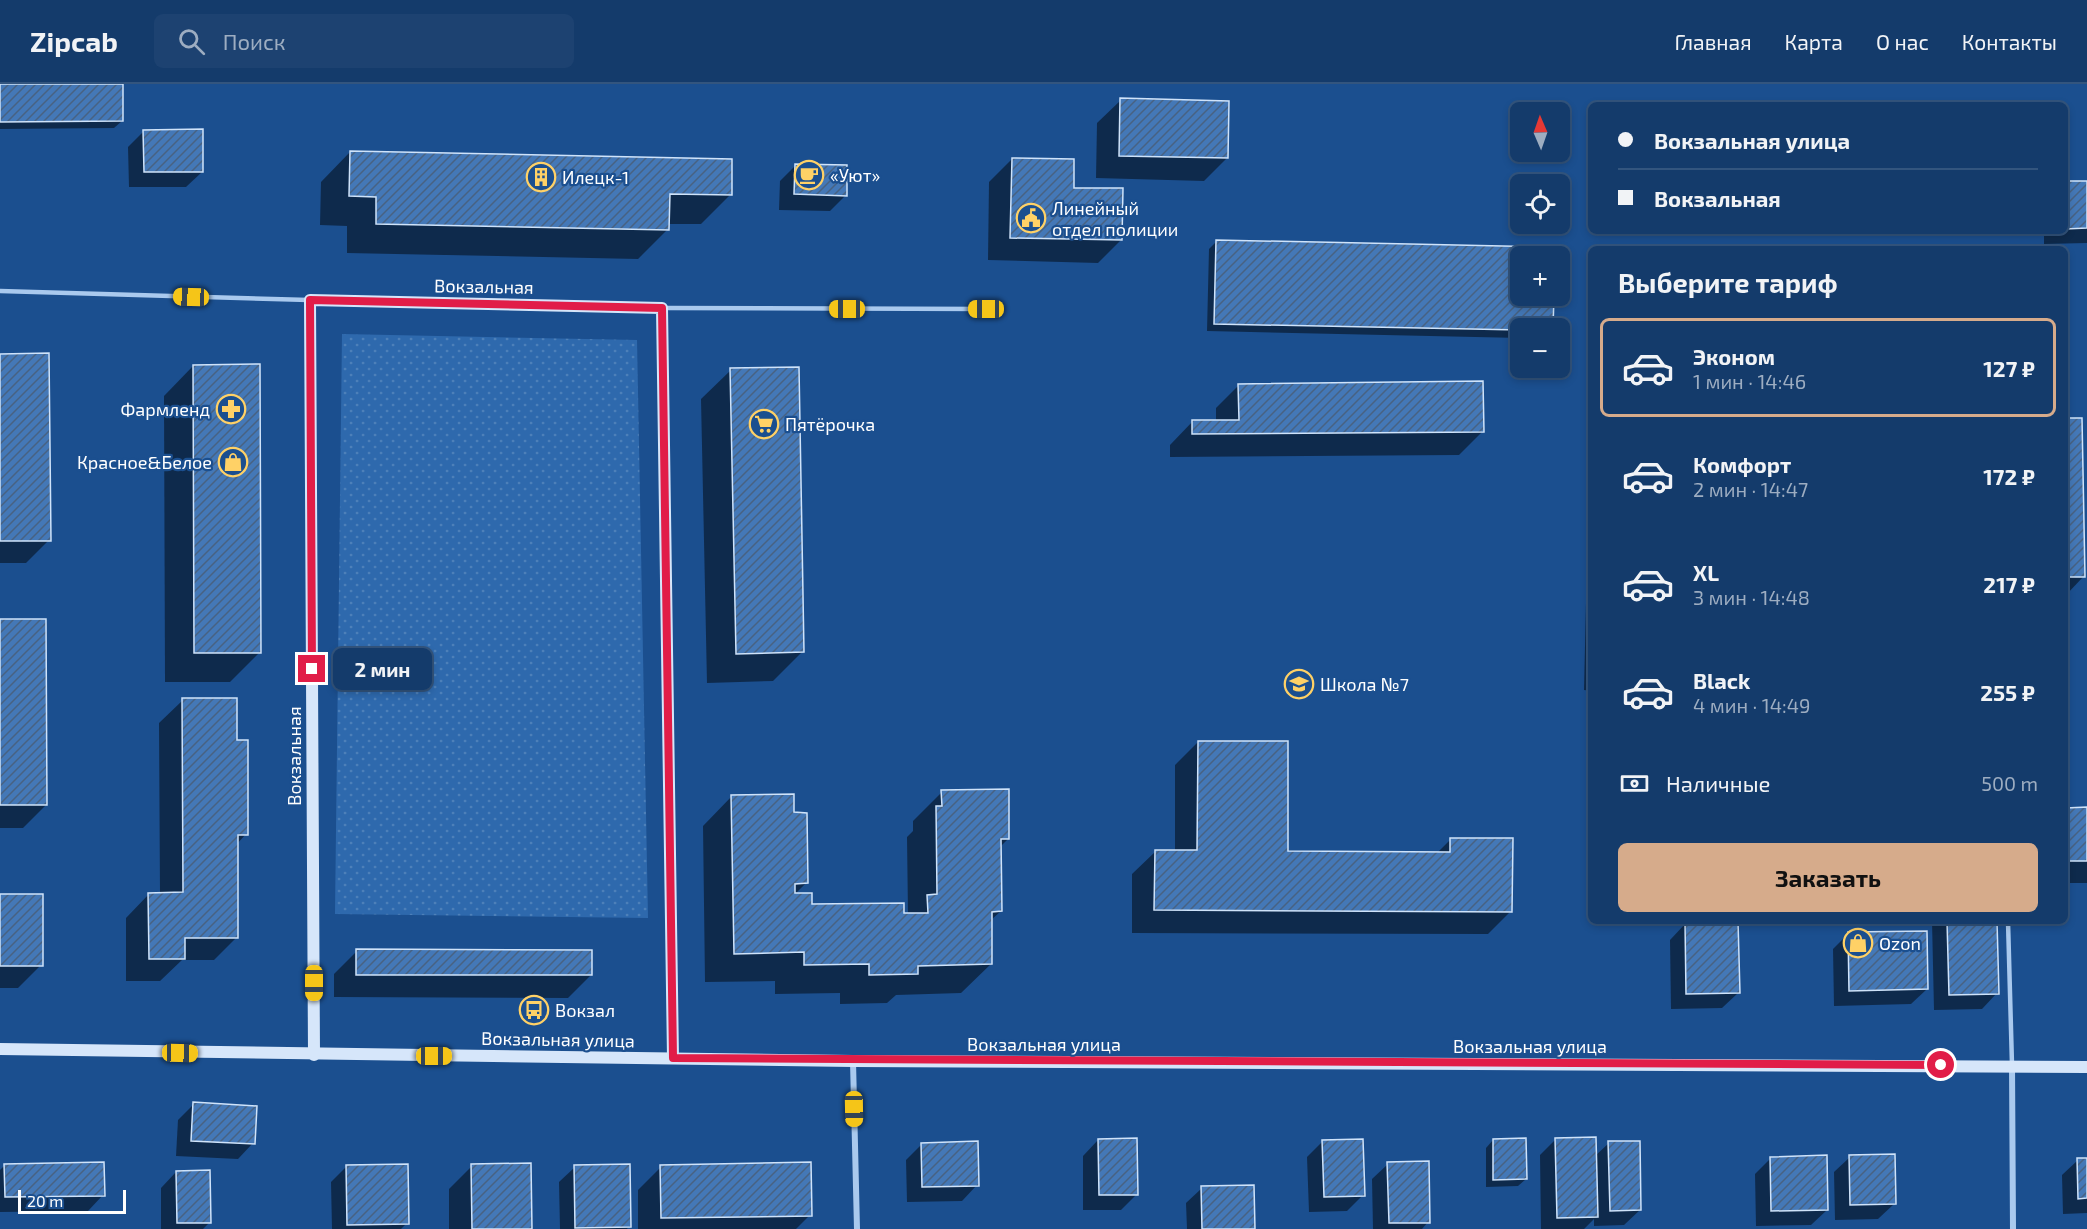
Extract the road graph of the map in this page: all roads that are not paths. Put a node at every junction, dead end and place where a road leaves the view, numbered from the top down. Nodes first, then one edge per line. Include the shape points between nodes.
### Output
1 (0, 291) edge
2 (310, 300) junction
3 (662, 308) junction
4 (986, 309) dead end
5 (2008, 924) edge
6 (0, 1049) edge
7 (314, 1055) junction
8 (673, 1058) junction
9 (853, 1061) junction
10 (2012, 1065) junction
11 (2087, 1067) edge
12 (857, 1229) edge
13 (2013, 1229) edge

1 - 2 lane
2 - 3 street, Вокзальная
2 - 7 street, Вокзальная
3 - 4 lane
3 - 8 street
5 - 10 lane
6 - 7 street, Вокзальная улица
7 - 8 street, Вокзальная улица
8 - 9 street, Вокзальная улица
9 - 10 street, Вокзальная улица
9 - 12 street
10 - 11 street, Вокзальная улица
10 - 13 street

